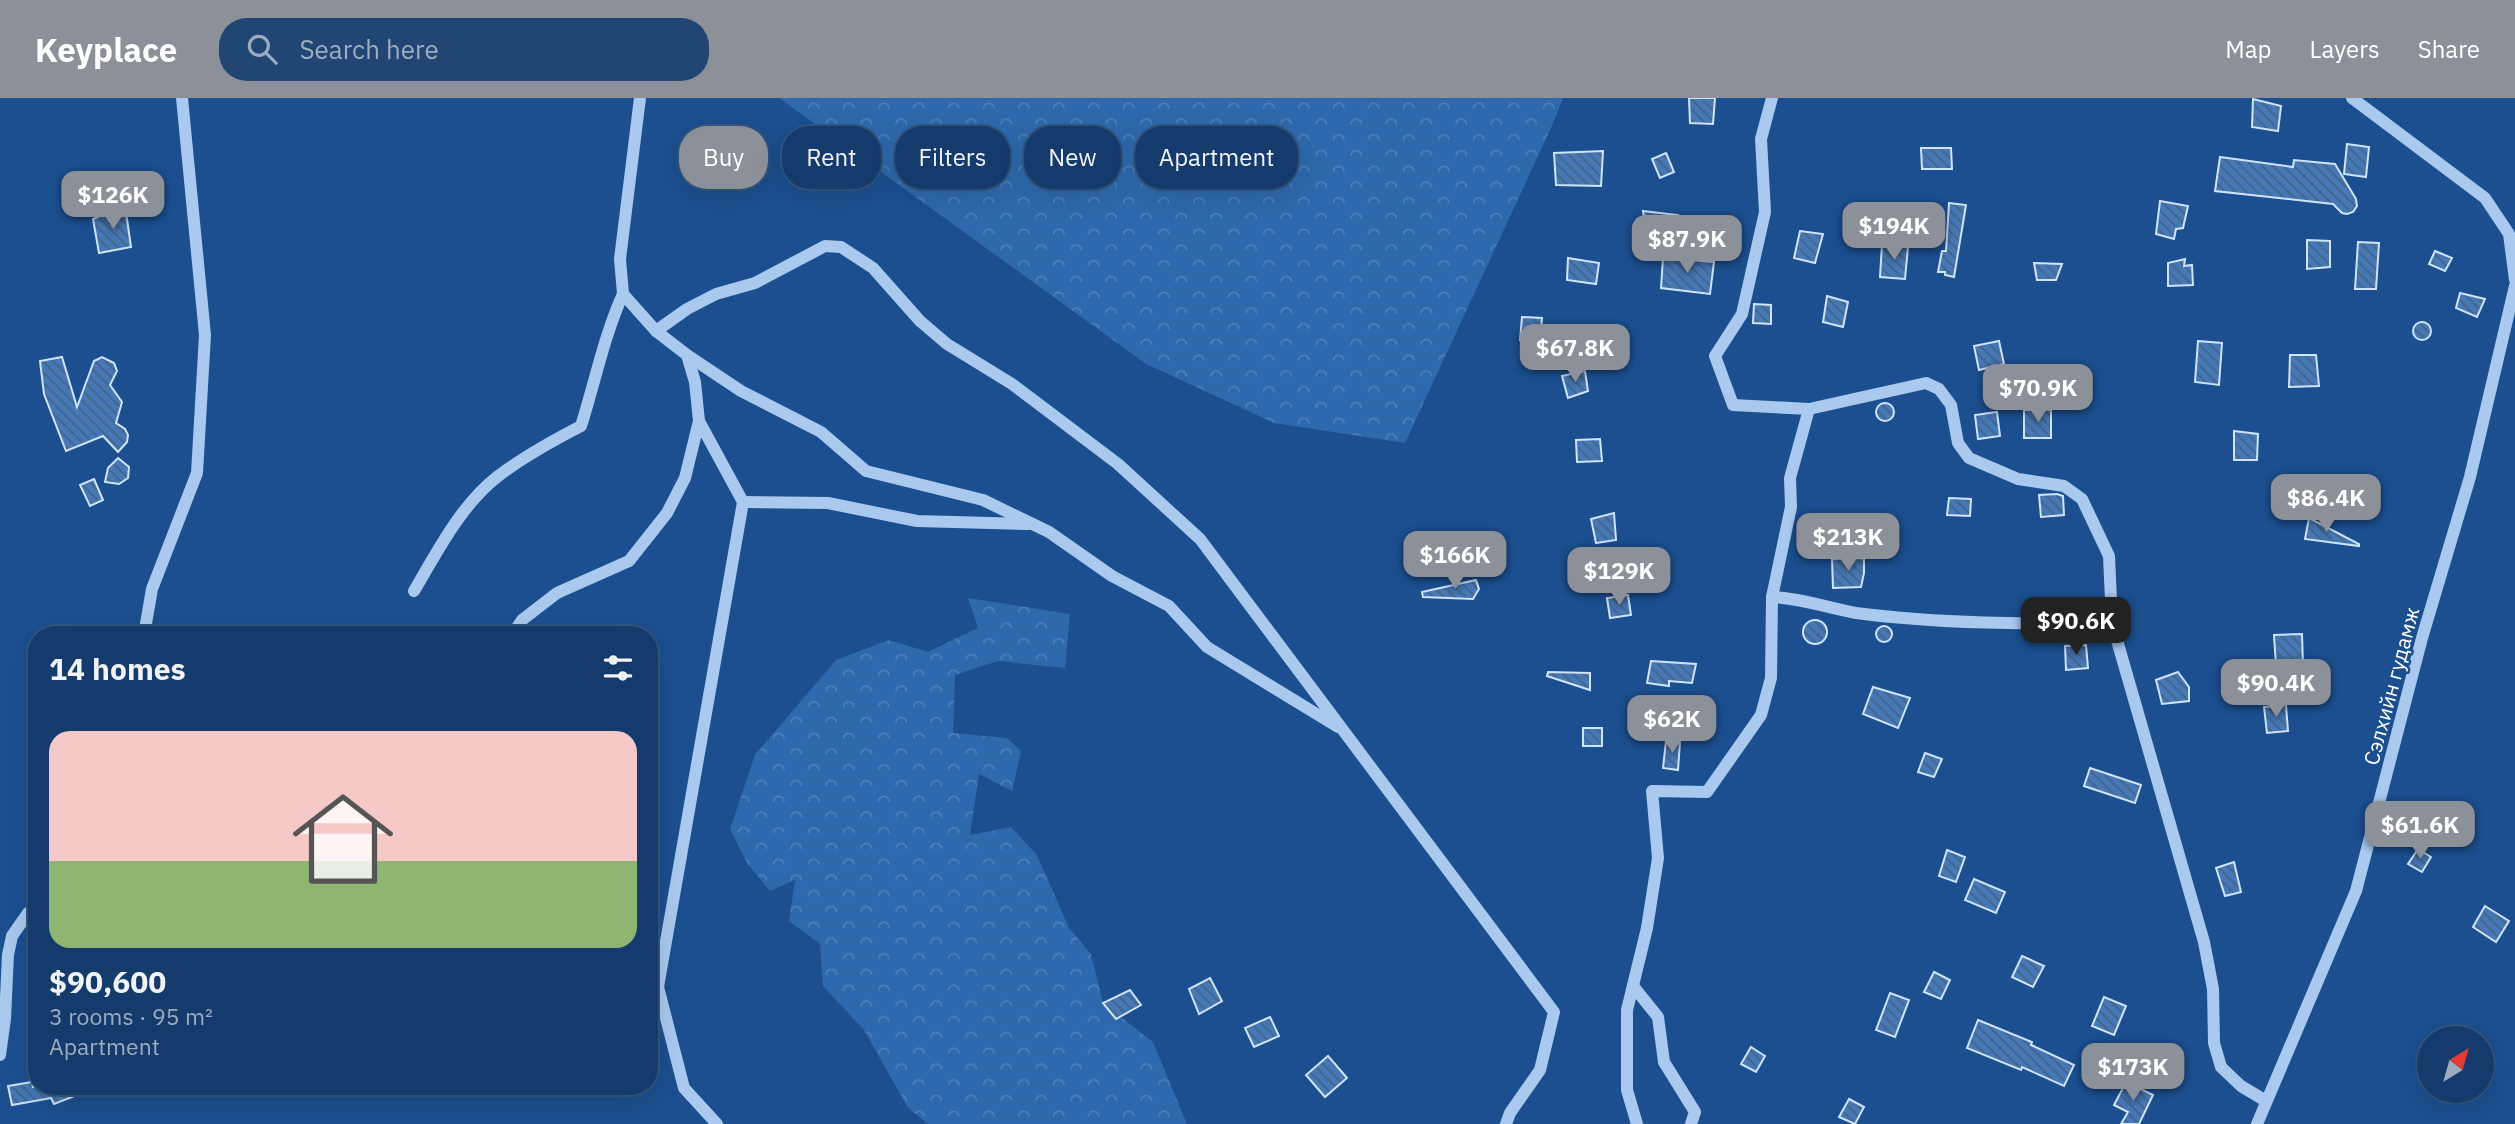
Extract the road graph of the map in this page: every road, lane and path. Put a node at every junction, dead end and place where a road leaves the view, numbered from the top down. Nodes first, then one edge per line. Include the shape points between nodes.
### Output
1 (181, 98) edge
2 (640, 98) edge
3 (1772, 98) edge
4 (2352, 98) edge
5 (2515, 280) edge
6 (2515, 286) edge
7 (623, 294) junction
8 (2512, 305) edge
9 (656, 331) junction
10 (687, 355) junction
11 (1809, 409) junction
12 (699, 421) junction
13 (743, 502) junction
14 (1032, 524) junction
15 (414, 591) dead end
16 (1772, 597) junction
17 (2112, 623) junction
18 (146, 626) edge
19 (518, 626) edge
20 (1344, 731) junction
21 (28, 913) edge
22 (1633, 986) junction
23 (0, 1055) edge
24 (2266, 1101) junction
25 (718, 1124) edge
26 (1506, 1124) edge
27 (1637, 1124) edge
28 (1691, 1124) edge
29 (2257, 1124) edge

1 - 18 street via 205,335 197,473 152,589
2 - 7 street via 620,259
3 - 11 street via 1760,139 1765,212 1742,314 1715,356 1733,405
4 - 5 street via 2485,198 2509,234
6 - 8 street, Сэлхийн гудамж
7 - 9 street
7 - 15 street via 610,323 581,426 496,478 468,506
8 - 24 street, Сэлхийн гудамж via 2470,477 2422,638 2356,891
9 - 10 street
9 - 20 street via 716,294 755,283 825,246 841,247 873,268 947,344 1013,384 1118,464 1200,539
10 - 12 street
10 - 14 street via 741,391 821,432 866,471 983,500
11 - 16 street via 1790,478 1791,507
11 - 17 street via 1926,383 1939,389 1951,405 1958,443 1969,458 2018,479 2064,486 2082,499 2109,556
12 - 13 street
12 - 19 street via 685,478 667,513 629,561 557,593
13 - 14 street via 828,503 917,521
13 - 25 street via 658,987 684,1088
14 - 20 street via 1112,576 1169,606 1207,646
16 - 17 street via 1856,612 1998,624
16 - 22 street via 1771,678 1761,715 1707,792 1652,791 1658,858
17 - 24 street via 2204,942 2213,989 2214,1043 2221,1067
20 - 26 street via 1555,1012 1540,1070
21 - 23 street via 12,936 8,955
22 - 27 street via 1628,1010 1627,1090
22 - 28 street via 1658,1017 1664,1062 1695,1112
24 - 29 street, Сэлхийн гудамж

